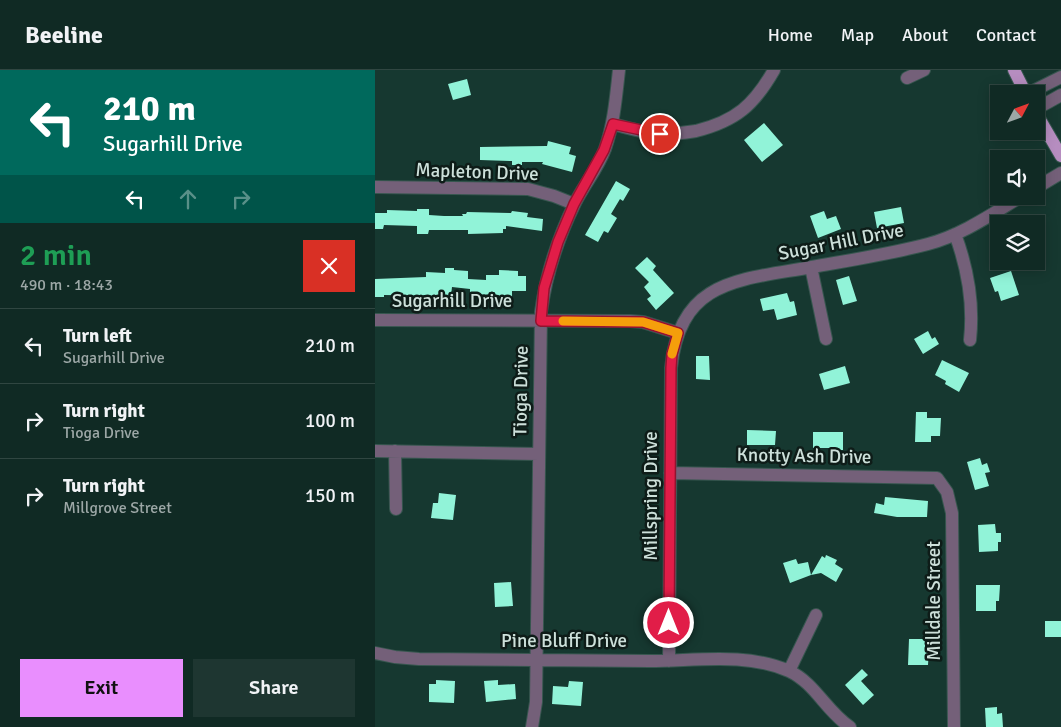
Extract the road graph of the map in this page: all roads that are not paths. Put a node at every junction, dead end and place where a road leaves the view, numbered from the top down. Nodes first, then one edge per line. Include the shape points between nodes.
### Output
1 (619, 70) edge
2 (774, 70) edge
3 (923, 70) edge
4 (1014, 70) edge
5 (907, 78) dead end
6 (1061, 78) edge
7 (1022, 85) edge
8 (1045, 85) edge
9 (1061, 95) edge
10 (1045, 104) edge
11 (613, 124) junction
12 (1045, 128) edge
13 (1061, 156) edge
14 (1061, 173) edge
15 (1045, 183) edge
16 (375, 187) edge
17 (574, 204) junction
18 (1008, 205) edge
19 (955, 234) junction
20 (811, 268) junction
21 (375, 320) edge
22 (541, 321) junction
23 (678, 333) junction
24 (826, 338) dead end
25 (970, 340) dead end
26 (375, 451) edge
27 (395, 451) junction
28 (539, 454) junction
29 (670, 473) junction
30 (937, 478) joint
31 (396, 509) dead end
32 (816, 615) dead end
33 (375, 653) edge
34 (537, 660) junction
35 (669, 661) junction
36 (789, 671) junction
37 (532, 727) edge
38 (850, 727) edge
39 (954, 727) edge

1 - 11 street, Tioga Drive
2 - 11 street via 744,109 713,127 660,134
3 - 5 street
4 - 7 main road
6 - 8 street
9 - 10 street
11 - 17 street, Tioga Drive via 598,165
12 - 13 main road
14 - 15 street
16 - 17 street, Mapleton Drive via 528,189
17 - 22 street, Tioga Drive via 548,272
18 - 19 street, Sugar Hill Drive
19 - 20 street, Sugar Hill Drive via 908,249
19 - 25 street via 963,256 972,304
20 - 23 street, Sugar Hill Drive via 736,281 719,288 696,306
20 - 24 street
21 - 22 street, Sugarhill Drive
22 - 23 street, Sugarhill Drive via 643,322
22 - 28 street, Tioga Drive
23 - 29 street, Millspring Drive via 671,368
26 - 27 street
27 - 28 street
27 - 31 street
28 - 34 street, Tioga Drive
29 - 30 street, Knotty Ash Drive
29 - 35 street, Millspring Drive
30 - 39 street, Milldale Street via 947,492 952,513
32 - 36 street
33 - 34 street, Pine Bluff Drive via 419,659
34 - 35 street, Pine Bluff Drive
34 - 37 street, Tioga Drive
35 - 36 street, Pine Bluff Drive via 737,659
36 - 38 street, Pine Bluff Drive via 816,692

